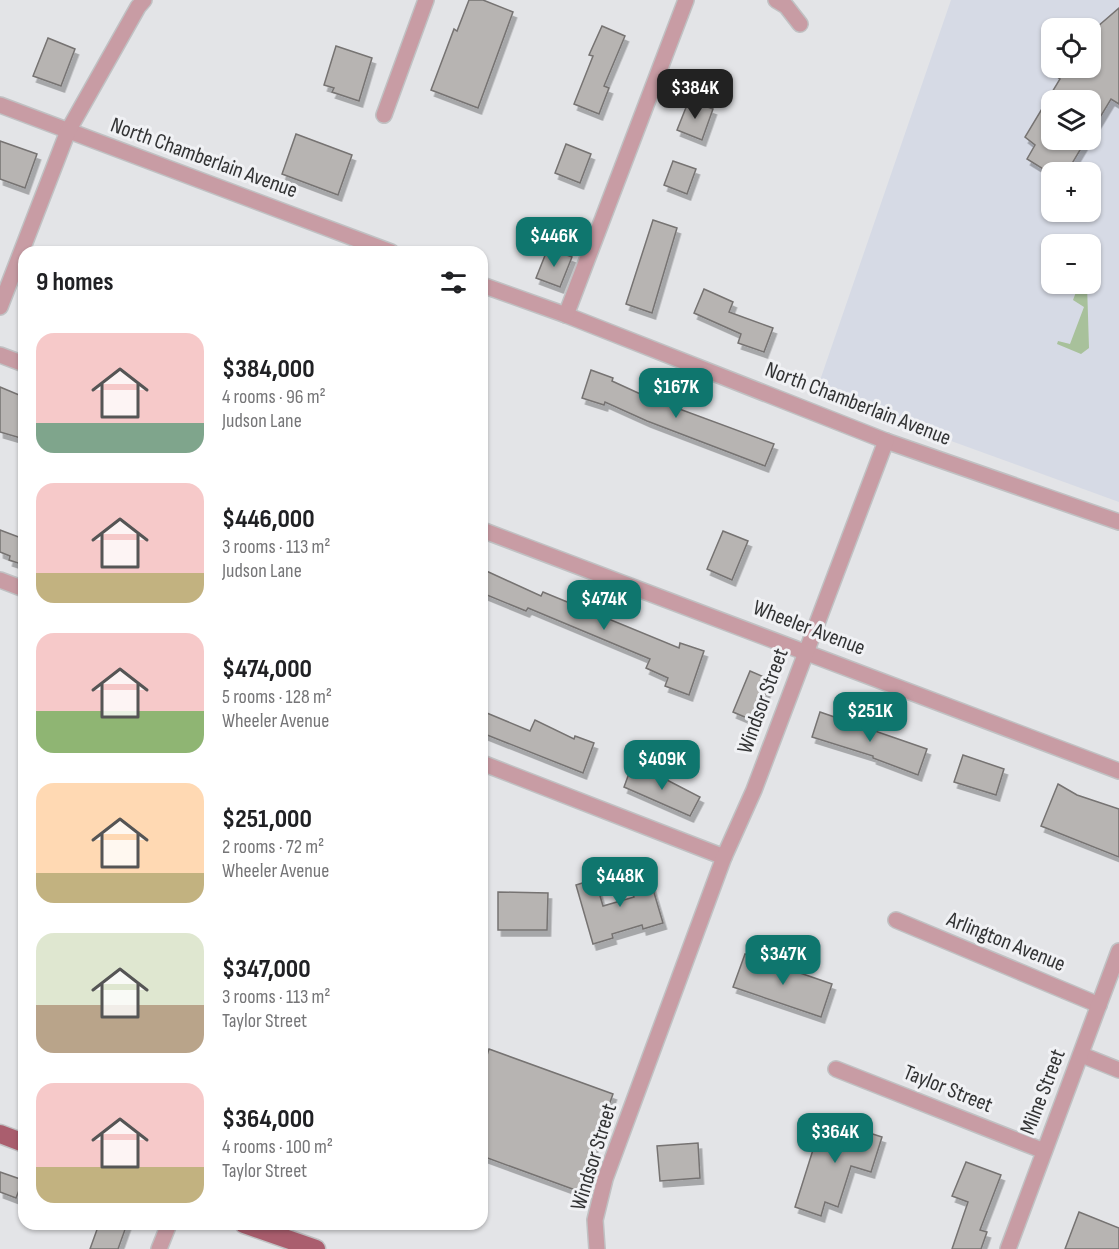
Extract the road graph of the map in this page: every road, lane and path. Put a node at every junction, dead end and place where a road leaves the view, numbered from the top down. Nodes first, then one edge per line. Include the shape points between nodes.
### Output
1 (144, 0) edge
2 (426, 0) edge
3 (686, 0) edge
4 (776, 0) edge
5 (800, 24) dead end
6 (0, 105) edge
7 (384, 115) dead end
8 (68, 131) junction
9 (24, 246) edge
10 (376, 246) edge
11 (18, 261) edge
12 (488, 287) edge
13 (0, 308) edge
14 (566, 315) junction
15 (0, 355) edge
16 (18, 362) edge
17 (886, 441) junction
18 (1119, 522) edge
19 (488, 532) edge
20 (0, 580) edge
21 (18, 587) edge
22 (805, 651) junction
23 (488, 765) edge
24 (1119, 771) edge
25 (724, 857) junction
26 (896, 920) dead end
27 (1119, 951) edge
28 (1099, 1005) junction
29 (1082, 1055) junction
30 (836, 1069) dead end
31 (1119, 1070) edge
32 (0, 1134) edge
33 (18, 1141) edge
34 (1044, 1151) junction
35 (167, 1230) edge
36 (261, 1230) edge
37 (159, 1249) edge
38 (315, 1249) edge
39 (597, 1249) edge
40 (1008, 1249) edge

1 - 8 street
2 - 7 street
3 - 14 street
4 - 5 street
6 - 8 street, North Chamberlain Avenue
8 - 9 street
8 - 10 street, North Chamberlain Avenue
11 - 13 street
12 - 14 street, North Chamberlain Avenue
14 - 17 street, North Chamberlain Avenue
15 - 16 street
17 - 18 street, North Chamberlain Avenue
17 - 22 street, Windsor Street
19 - 22 street, Wheeler Avenue
20 - 21 street
22 - 24 street, Wheeler Avenue
22 - 25 street, Windsor Street via 754,790
23 - 25 street
25 - 39 street, Windsor Street via 606,1179 595,1220
26 - 28 street, Arlington Avenue
27 - 28 street, Milne Street
28 - 29 street, Milne Street
29 - 31 street
29 - 34 street, Milne Street
30 - 34 street, Taylor Street
32 - 33 main road
34 - 40 street, Milne Street
35 - 37 street
36 - 38 main road

